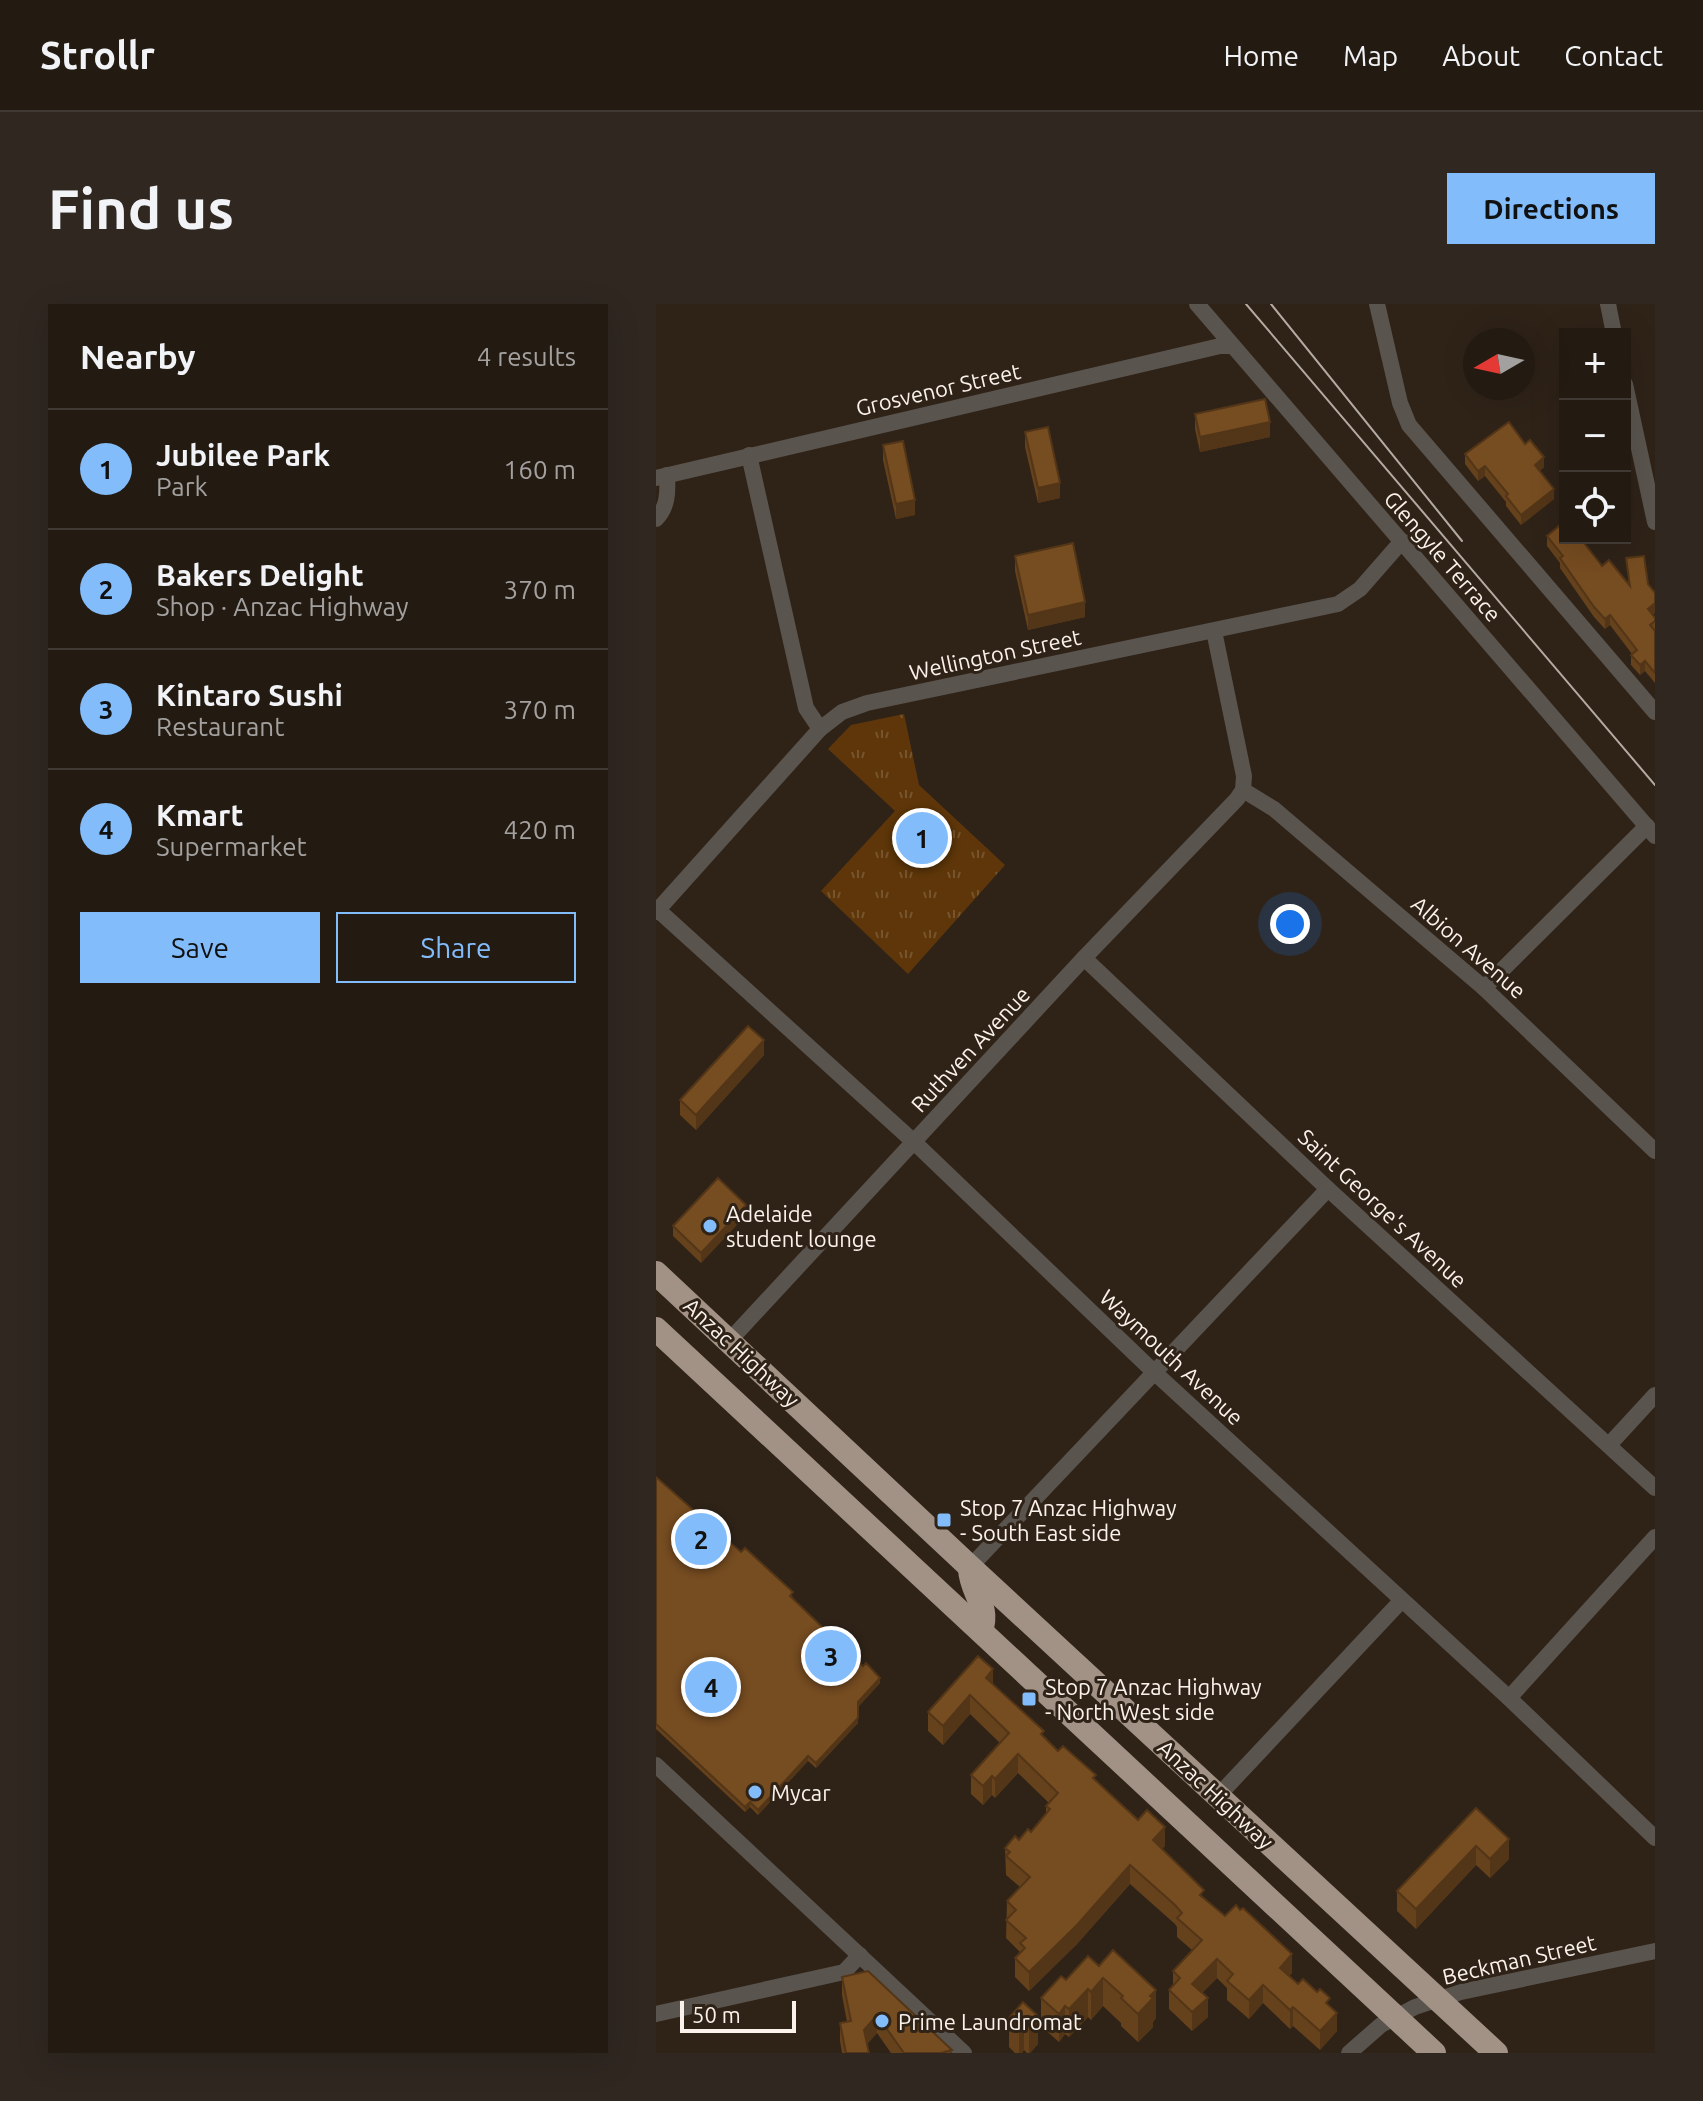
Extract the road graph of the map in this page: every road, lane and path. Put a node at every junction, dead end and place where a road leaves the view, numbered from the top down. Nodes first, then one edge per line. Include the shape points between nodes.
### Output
1 (1197, 304) edge
2 (1377, 304) edge
3 (1608, 304) edge
4 (1613, 328) edge
5 (1231, 346) junction
6 (1629, 400) edge
7 (749, 455) junction
8 (662, 476) edge
9 (1651, 481) edge
10 (656, 519) edge
11 (1655, 522) edge
12 (1402, 541) junction
13 (1214, 631) junction
14 (1655, 712) edge
15 (820, 729) junction
16 (1243, 790) junction
17 (1651, 831) edge
18 (657, 911) edge
19 (1084, 958) junction
20 (1484, 988) junction
21 (914, 1142) junction
22 (1655, 1151) edge
23 (1328, 1189) junction
24 (656, 1273) edge
25 (656, 1329) edge
26 (730, 1340) junction
27 (1154, 1372) junction
28 (1655, 1395) edge
29 (1609, 1445) junction
30 (1655, 1488) edge
31 (1655, 1537) edge
32 (970, 1567) junction
33 (1402, 1600) junction
34 (981, 1630) junction
35 (1509, 1698) junction
36 (1125, 1711) junction
37 (1118, 1756) junction
38 (656, 1765) edge
39 (1218, 1796) junction
40 (1655, 1838) edge
41 (1323, 1893) junction
42 (1296, 1924) junction
43 (1655, 1951) edge
44 (860, 1955) junction
45 (1438, 1999) junction
46 (656, 2014) edge
47 (1395, 2018) junction
48 (964, 2053) edge
49 (1349, 2053) edge
50 (1434, 2053) edge
51 (1496, 2053) edge

1 - 5 street, Glengyle Terrace
2 - 14 street via 1409,425
3 - 4 street
5 - 7 street, Grosvenor Street
5 - 12 street, Glengyle Terrace
6 - 9 street
7 - 8 street, Grosvenor Street
7 - 15 street via 806,708
8 - 10 street via 668,494
9 - 11 street
12 - 13 street, Wellington Street via 1360,589 1338,604
12 - 17 street, Glengyle Terrace
13 - 15 street, Wellington Street via 867,703 842,712
13 - 16 street
15 - 18 street, Wellington Street
16 - 19 street, Ruthven Avenue
16 - 20 street, Albion Avenue via 1274,809
17 - 20 street
18 - 21 street, Waymouth Avenue
19 - 21 street, Ruthven Avenue
19 - 23 street, Saint George's Avenue
20 - 22 street, Albion Avenue
21 - 26 street, Ruthven Avenue
21 - 27 street, Waymouth Avenue
23 - 27 street
23 - 29 street, Saint George's Avenue
24 - 26 highway, Anzac Highway
25 - 34 highway, Anzac Highway
26 - 32 highway, Anzac Highway
27 - 32 street
27 - 33 street, Waymouth Avenue
28 - 29 street
29 - 30 street, Saint George's Avenue
31 - 35 street
32 - 34 highway via 970,1583 984,1609
32 - 36 highway, Anzac Highway
33 - 35 street, Waymouth Avenue
33 - 39 street
34 - 37 highway, Anzac Highway
35 - 40 street, Waymouth Avenue
36 - 37 highway via 1112,1724
36 - 39 highway, Anzac Highway
37 - 42 highway, Anzac Highway
38 - 44 street
39 - 41 highway, Anzac Highway
41 - 42 highway
41 - 45 highway, Anzac Highway
42 - 47 highway, Anzac Highway
43 - 45 street, Beckman Street
44 - 46 street via 844,1972
44 - 48 street
45 - 47 street, Beckman Street
45 - 51 highway, Anzac Highway
47 - 49 street, Beckman Street
47 - 50 highway, Anzac Highway

